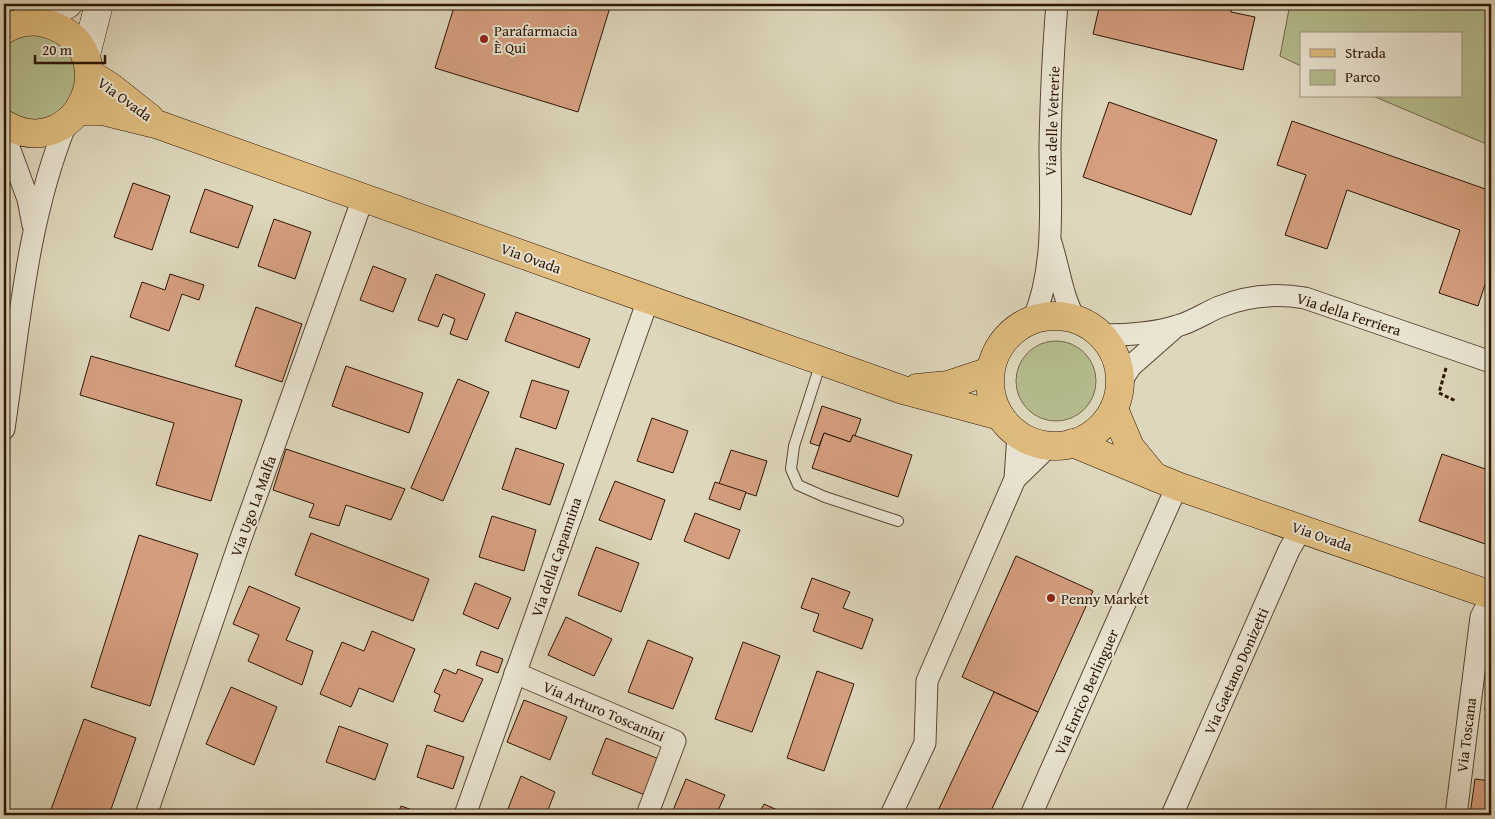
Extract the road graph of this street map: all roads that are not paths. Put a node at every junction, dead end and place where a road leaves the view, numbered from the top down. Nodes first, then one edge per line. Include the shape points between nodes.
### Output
1 (68, 4) edge
2 (99, 4) edge
3 (1057, 4) edge
4 (41, 21) junction
5 (5, 29) edge
6 (88, 65) junction
7 (72, 117) junction
8 (4, 124) edge
9 (159, 125) junction
10 (4, 134) edge
11 (363, 198) junction
12 (34, 232) junction
13 (1049, 238) junction
14 (648, 300) junction
15 (1075, 319) junction
16 (1033, 320) junction
17 (1178, 326) junction
18 (1102, 335) junction
19 (821, 361) junction
20 (1491, 362) edge
21 (990, 371) junction
22 (903, 390) junction
23 (1117, 396) junction
24 (1009, 425) junction
25 (4, 429) edge
26 (1061, 445) junction
27 (1015, 479) junction
28 (1165, 481) junction
29 (898, 521) dead end
30 (1302, 528) junction
31 (1491, 596) edge
32 (515, 673) junction
33 (146, 815) edge
34 (466, 815) edge
35 (647, 815) edge
36 (891, 815) edge
37 (1031, 815) edge
38 (1172, 815) edge
39 (1456, 815) edge

1 - 4 main road
2 - 6 main road
3 - 13 street, Via delle Vetrerie
4 - 5 main road via 23,22
4 - 6 main road, Via Ovada via 59,27 75,39
6 - 7 main road via 88,93
6 - 9 main road, Via Ovada
7 - 8 main road via 53,130 39,133 25,132
7 - 9 main road, Via Ovada via 102,111
7 - 12 street via 56,146
9 - 11 main road, Via Ovada
10 - 12 street via 28,199
11 - 14 main road, Via Ovada
11 - 33 street, Via Ugo La Malfa via 247,520
12 - 25 street
13 - 15 street, Via delle Vetrerie via 1060,270 1066,303
13 - 16 street, Via delle Vetrerie via 1042,300
14 - 19 main road, Via Ovada
14 - 32 street, Via della Capannina
15 - 16 main road via 1054,316
15 - 18 main road
16 - 21 main road via 1008,336 998,349
17 - 18 street, Via della Ferriera via 1129,335
17 - 20 street, Via della Ferriera via 1247,298 1287,295 1305,298
17 - 23 street, Via della Ferriera via 1131,366
18 - 23 main road via 1119,366
19 - 22 main road, Via Ovada
19 - 29 lane via 794,446 791,469 798,485
21 - 22 main road, Via Ovada via 948,385
21 - 24 main road via 994,402
22 - 24 main road, Via Ovada
23 - 26 main road via 1104,424 1090,436
23 - 28 main road via 1130,447
24 - 26 main road via 1033,442
24 - 27 street
26 - 27 street
26 - 28 main road, Via Ovada
27 - 36 street via 927,681 925,743
28 - 30 main road, Via Ovada
28 - 37 street, Via Enrico Berlinguer
30 - 31 main road, Via Ovada
30 - 38 street, Via Gaetano Donizetti via 1289,550
31 - 39 street, Via Toscana via 1481,617
32 - 34 street, Via della Capannina
32 - 35 street, Via Arturo Toscanini via 675,741

